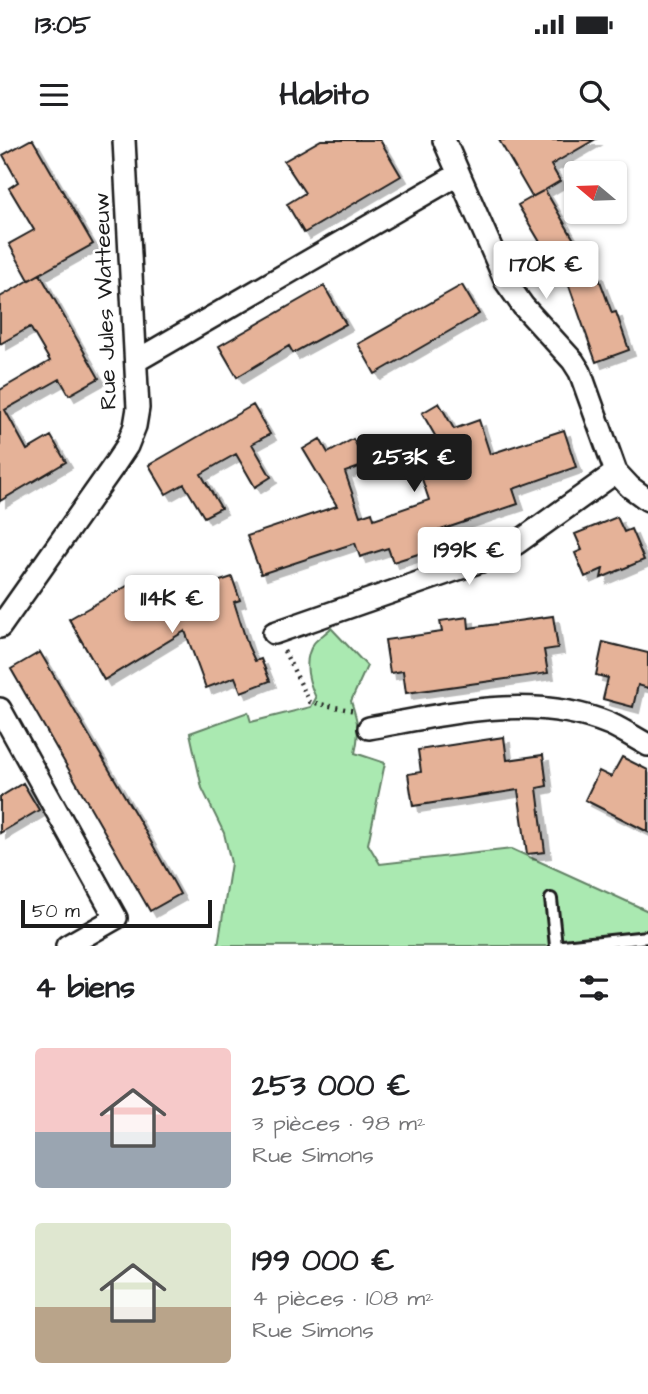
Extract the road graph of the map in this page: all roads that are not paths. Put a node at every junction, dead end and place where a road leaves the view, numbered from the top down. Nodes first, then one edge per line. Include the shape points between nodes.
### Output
1 (124, 140) edge
2 (444, 140) edge
3 (458, 174) junction
4 (136, 361) junction
5 (616, 471) junction
6 (648, 500) edge
7 (0, 627) edge
8 (275, 632) road end
9 (0, 709) edge
10 (369, 728) road end
11 (648, 745) edge
12 (551, 899) dead end
13 (648, 937) edge
14 (67, 946) edge
15 (556, 946) edge
16 (563, 946) edge

1 - 4 street, Rue Jules Watteeuw
2 - 3 street
3 - 4 street
3 - 5 street via 506,282 580,372
4 - 7 street, Rue Jules Watteeuw via 138,408 127,446
5 - 6 street
5 - 8 street via 499,553
9 - 14 street via 116,918
10 - 11 street via 494,708 538,708 610,724
12 - 15 lane
13 - 16 lane

